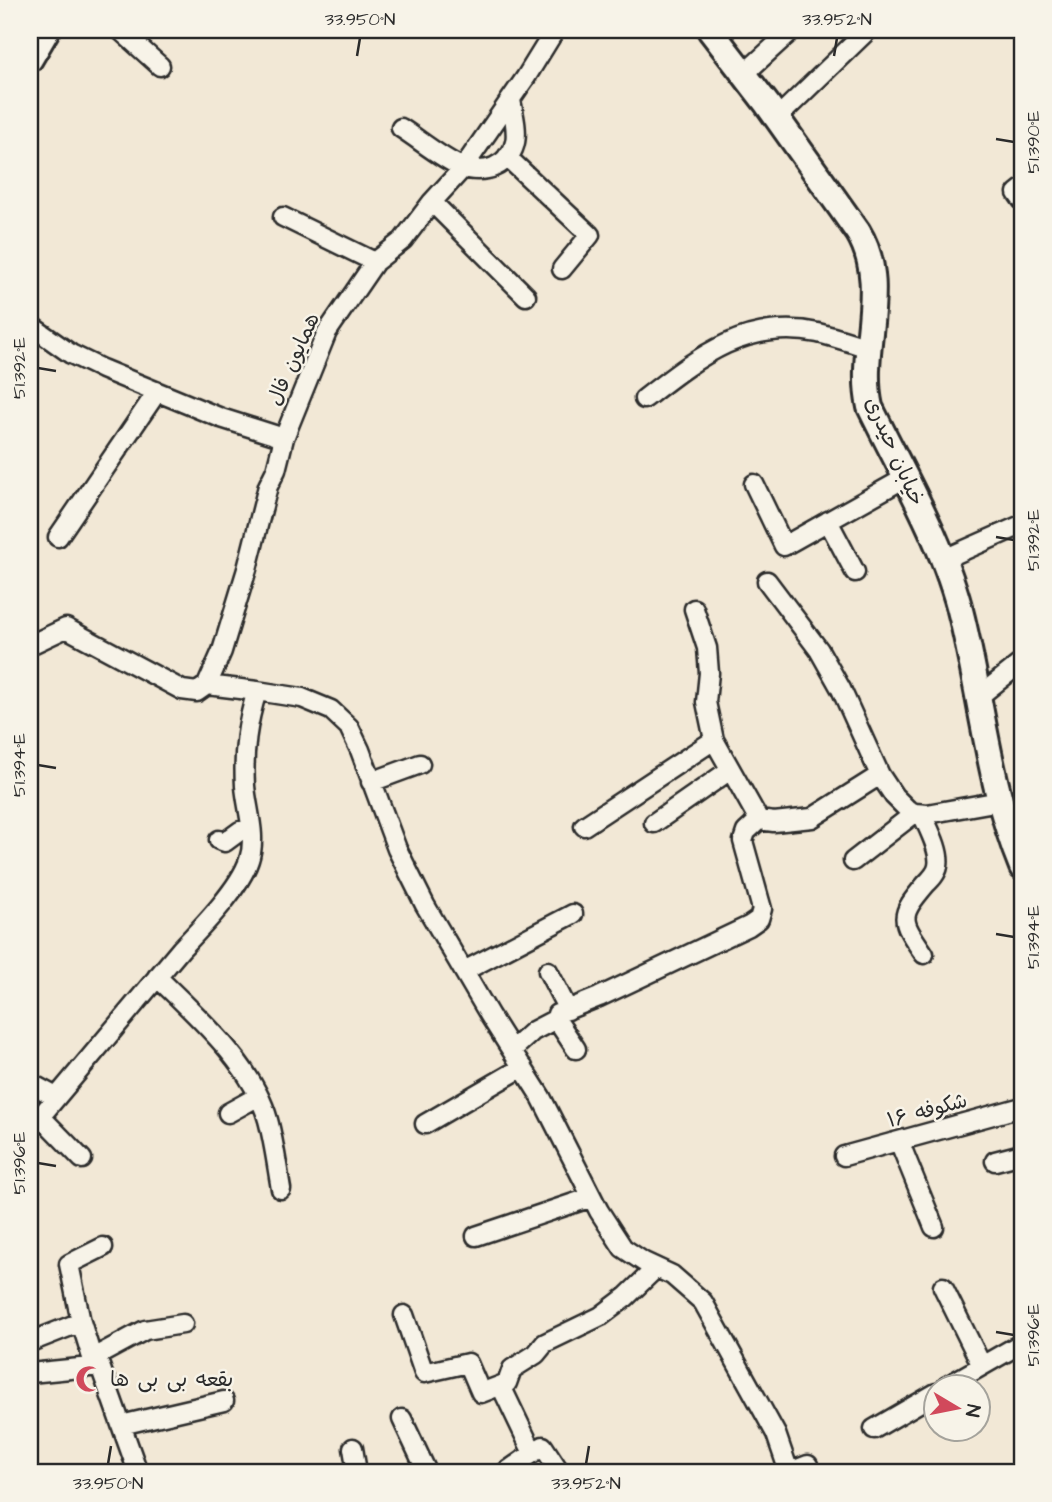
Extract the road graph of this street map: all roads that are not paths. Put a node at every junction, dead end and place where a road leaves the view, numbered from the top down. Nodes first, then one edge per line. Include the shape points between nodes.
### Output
1 (47, 30) edge
2 (120, 30) edge
3 (555, 30) edge
4 (710, 30) edge
5 (792, 30) edge
6 (868, 30) edge
7 (30, 59) edge
8 (160, 66) dead end
9 (744, 74) junction
10 (511, 100) junction
11 (777, 118) junction
12 (401, 128) dead end
13 (508, 157) junction
14 (463, 168) junction
15 (432, 202) junction
16 (283, 217) dead end
17 (375, 262) junction
18 (562, 268) dead end
19 (526, 296) dead end
20 (30, 325) edge
21 (869, 348) junction
22 (157, 391) junction
23 (644, 400) dead end
24 (284, 438) junction
25 (905, 478) junction
26 (754, 484) dead end
27 (828, 521) junction
28 (1019, 526) dead end
29 (58, 537) dead end
30 (942, 560) junction
31 (855, 572) dead end
32 (767, 580) dead end
33 (694, 609) dead end
34 (30, 645) edge
35 (1022, 662) edge
36 (207, 685) junction
37 (257, 691) junction
38 (977, 698) junction
39 (714, 740) junction
40 (421, 764) dead end
41 (730, 770) junction
42 (880, 775) junction
43 (372, 782) junction
44 (1000, 801) junction
45 (919, 813) junction
46 (759, 820) junction
47 (654, 823) dead end
48 (584, 826) dead end
49 (251, 828) junction
50 (219, 840) dead end
51 (853, 861) dead end
52 (1022, 867) edge
53 (573, 915) dead end
54 (924, 954) dead end
55 (464, 971) junction
56 (548, 971) dead end
57 (158, 977) junction
58 (562, 1014) junction
59 (576, 1049) dead end
60 (512, 1050) junction
61 (523, 1067) junction
62 (30, 1083) edge
63 (57, 1097) junction
64 (257, 1097) junction
65 (1022, 1107) edge
66 (228, 1113) dead end
67 (35, 1123) edge
68 (425, 1124) dead end
69 (899, 1141) junction
70 (1022, 1154) edge
71 (844, 1156) dead end
72 (82, 1159) dead end
73 (995, 1161) dead end
74 (281, 1189) dead end
75 (592, 1197) junction
76 (934, 1227) dead end
77 (476, 1236) dead end
78 (103, 1247) dead end
79 (656, 1268) junction
80 (943, 1287) dead end
81 (404, 1315) dead end
82 (81, 1322) junction
83 (183, 1324) dead end
84 (30, 1342) edge
85 (1022, 1343) edge
86 (94, 1363) junction
87 (982, 1366) junction
88 (972, 1372) edge
89 (30, 1373) edge
90 (501, 1386) junction
91 (223, 1401) dead end
92 (922, 1401) edge
93 (402, 1419) dead end
94 (121, 1425) junction
95 (874, 1429) dead end
96 (353, 1448) dead end
97 (533, 1453) junction
98 (808, 1465) dead end
99 (138, 1472) edge
100 (357, 1472) edge
101 (427, 1472) edge
102 (506, 1472) edge
103 (560, 1472) edge
104 (790, 1472) edge

1 - 7 street
2 - 8 street
3 - 10 street, همایون فال
4 - 9 street, خیابان حیدری
5 - 9 street
6 - 11 street
9 - 11 street, خیابان حیدری
10 - 13 street via 516,142
10 - 14 street, همایون فال
11 - 21 street, خیابان حیدری via 866,244 873,277
12 - 14 street
13 - 14 street via 489,169
13 - 18 street via 590,235
14 - 15 street, همایون فال
15 - 17 street, همایون فال via 403,240
15 - 19 street
16 - 17 street
17 - 24 street, همایون فال via 327,332
20 - 22 street via 71,354
21 - 23 street via 816,333 750,333 711,351
21 - 25 street, خیابان حیدری via 870,407
22 - 24 street
22 - 29 street
24 - 36 street, همایون فال via 222,651
25 - 27 street
25 - 30 street, خیابان حیدری
26 - 27 street via 784,546
27 - 31 street
28 - 30 street
30 - 38 street, خیابان حیدری via 962,615
32 - 42 street via 819,650
33 - 39 street via 707,648 706,702
34 - 36 street via 65,628 182,690 197,692
35 - 38 street
36 - 37 street
37 - 43 street via 302,698 331,710 349,727
37 - 49 street via 244,751
38 - 44 street, خیابان حیدری
39 - 41 street
39 - 48 street
40 - 43 street
41 - 46 street
41 - 47 street
42 - 45 street via 908,810
42 - 46 street via 812,818
43 - 55 street via 397,849
44 - 45 street
44 - 52 street, خیابان حیدری
45 - 51 street
45 - 54 street via 939,865 904,917
46 - 58 street via 743,841 762,909 759,919
49 - 50 street via 225,842
49 - 57 street via 249,861 240,878
53 - 55 street
55 - 60 street
56 - 58 street
57 - 63 street
57 - 64 street via 213,1031 245,1072
58 - 59 street
58 - 60 street
60 - 61 street
61 - 68 street
61 - 75 street
62 - 63 street
63 - 67 street
64 - 66 street
64 - 74 street via 267,1118
65 - 69 street, شکوفه ۱۶
67 - 72 street
69 - 71 street, شکوفه ۱۶
69 - 76 street
70 - 73 street
75 - 77 street
75 - 79 street via 623,1248
78 - 82 street via 69,1264
79 - 90 street via 601,1316 545,1343 512,1369
79 - 104 street via 672,1275 703,1302 776,1434
80 - 87 street
81 - 90 street via 424,1373 468,1363 481,1393
82 - 84 street
82 - 86 street
83 - 86 street via 145,1331
85 - 87 street
86 - 89 street
86 - 94 street via 100,1366
87 - 88 street
90 - 97 street
91 - 94 street
92 - 95 street
93 - 101 street
94 - 99 street
96 - 100 street
97 - 102 street
97 - 103 street via 543,1446
98 - 104 street

